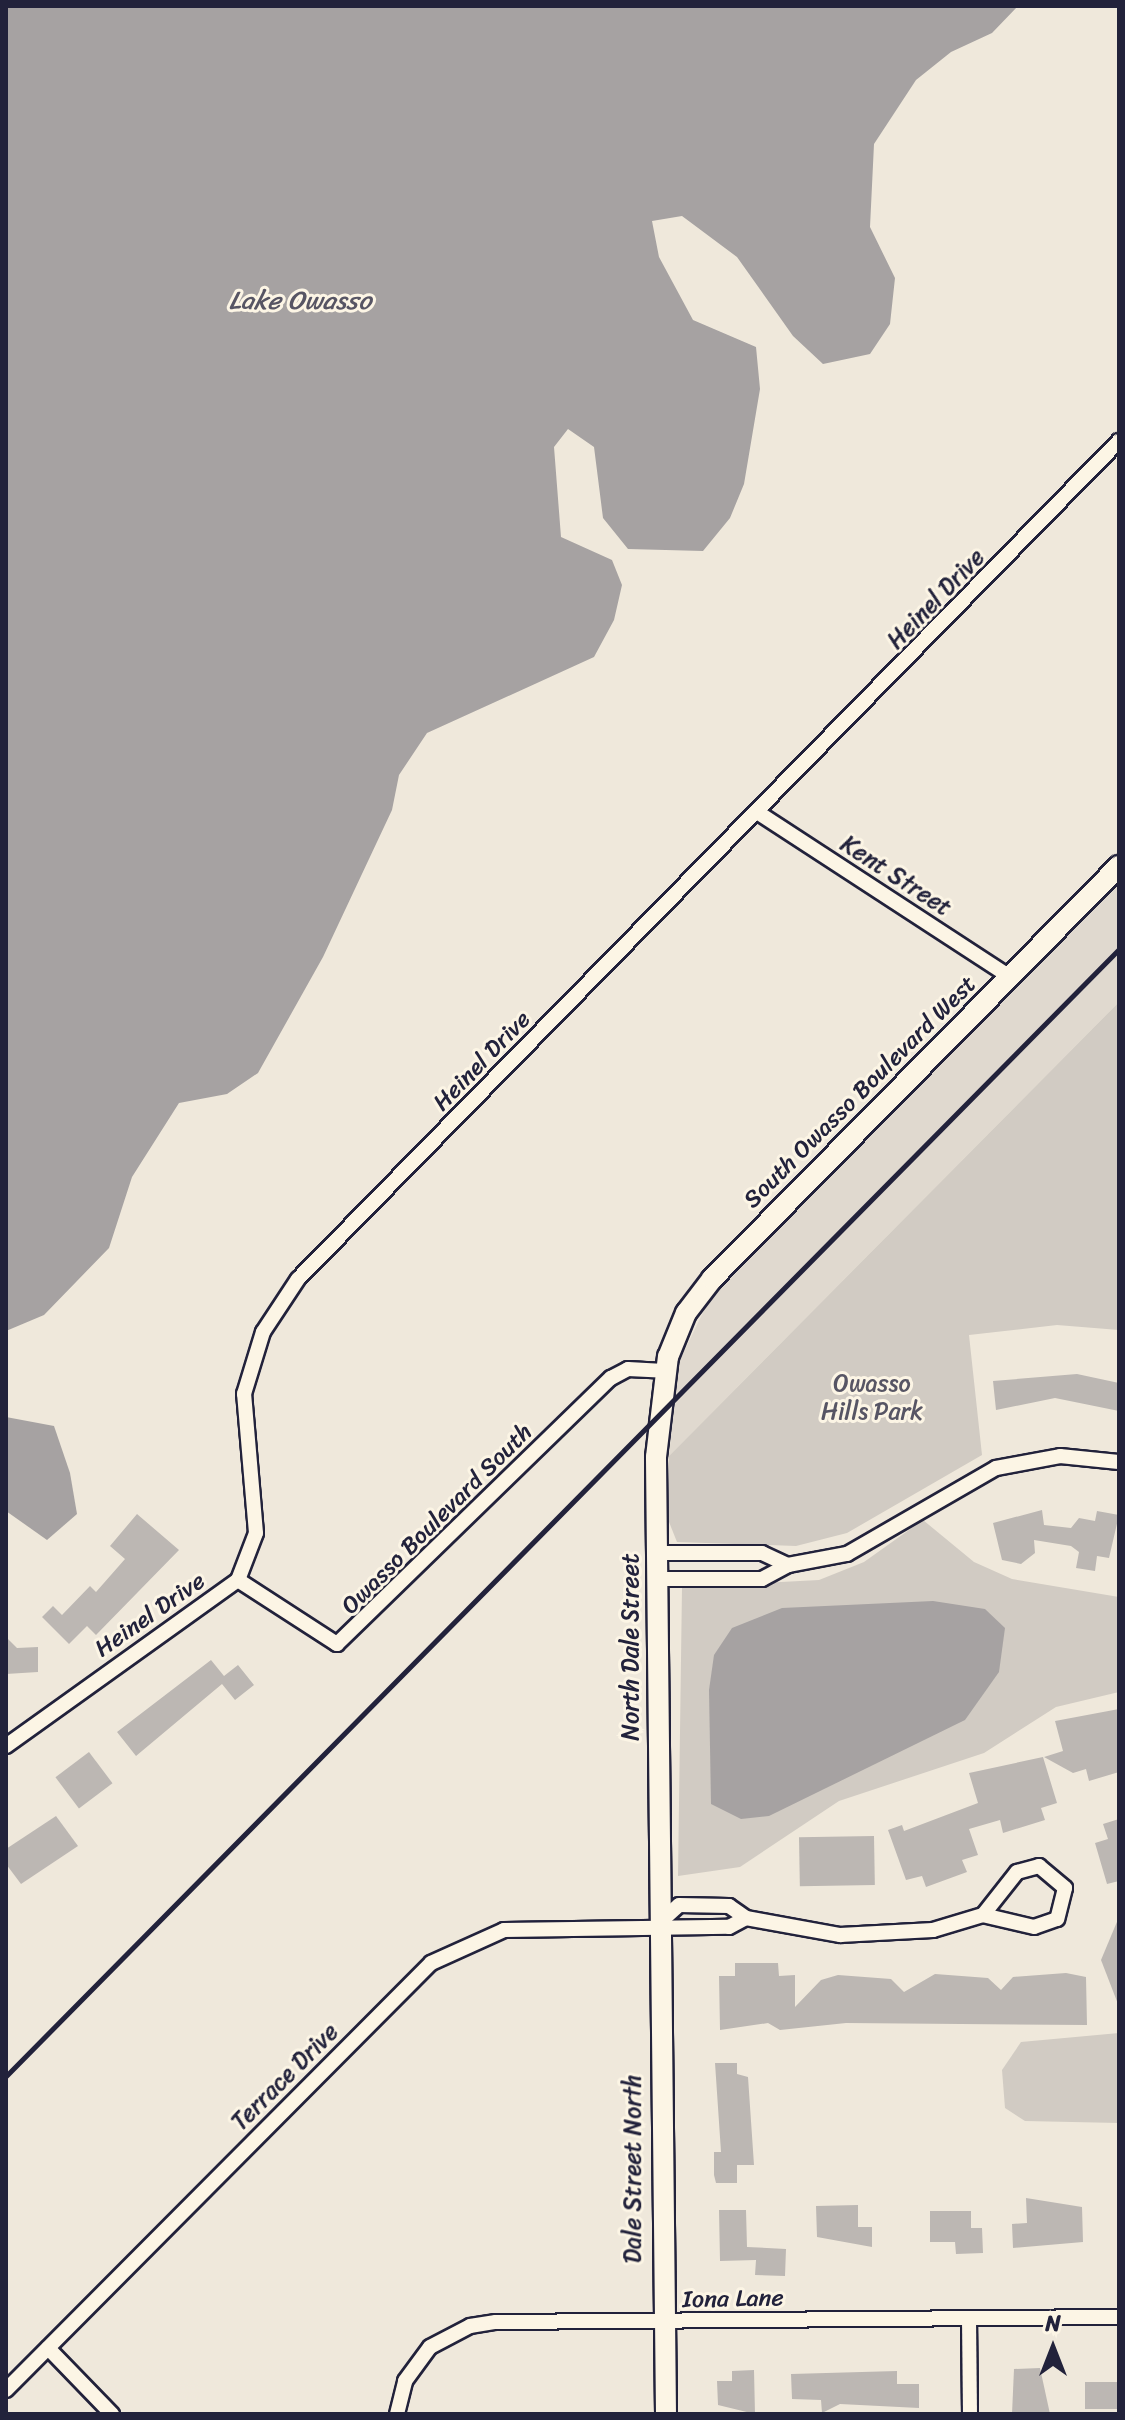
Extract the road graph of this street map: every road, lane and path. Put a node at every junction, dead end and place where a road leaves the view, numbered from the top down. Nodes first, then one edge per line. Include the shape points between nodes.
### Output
1 (1119, 441) edge
2 (757, 812) junction
3 (1119, 866) edge
4 (1010, 977) junction
5 (664, 1371) junction
6 (1119, 1462) edge
7 (656, 1553) junction
8 (788, 1565) junction
9 (656, 1579) junction
10 (238, 1580) junction
11 (6, 1746) edge
12 (983, 1915) junction
13 (746, 1918) junction
14 (658, 1924) junction
15 (1119, 2317) edge
16 (969, 2318) junction
17 (666, 2321) junction
18 (48, 2348) junction
19 (6, 2390) edge
20 (112, 2414) edge
21 (397, 2414) edge
22 (666, 2414) edge
23 (970, 2414) edge

1 - 2 street, Heinel Drive
2 - 4 street, Kent Street
2 - 10 street, Heinel Drive via 277,1306 244,1394 256,1533
3 - 4 street, South Owasso Boulevard West
4 - 5 street, South Owasso Boulevard West via 707,1284 681,1324
5 - 7 street, North Dale Street
5 - 10 street, Owasso Boulevard South via 628,1369 611,1378 337,1644
6 - 8 street via 1060,1456 996,1468 847,1554
7 - 8 street via 762,1553
7 - 9 street, North Dale Street
8 - 9 street via 762,1579
9 - 14 street, North Dale Street
10 - 11 street, Heinel Drive
12 - 12 street via 1047,1925 1064,1909 1065,1888 1050,1869 1026,1867
12 - 13 street via 941,1928 848,1935
13 - 14 street, Terrace Drive via 729,1927
13 - 14 street via 729,1906 679,1905
14 - 17 street, Dale Street North
14 - 18 street, Terrace Drive via 504,1930 431,1963
15 - 16 street, Iona Lane
16 - 17 street, Iona Lane
16 - 23 street
17 - 21 street, Iona Lane via 470,2326 416,2363
17 - 22 street, Dale Street North
18 - 19 street, Terrace Drive
18 - 20 street

